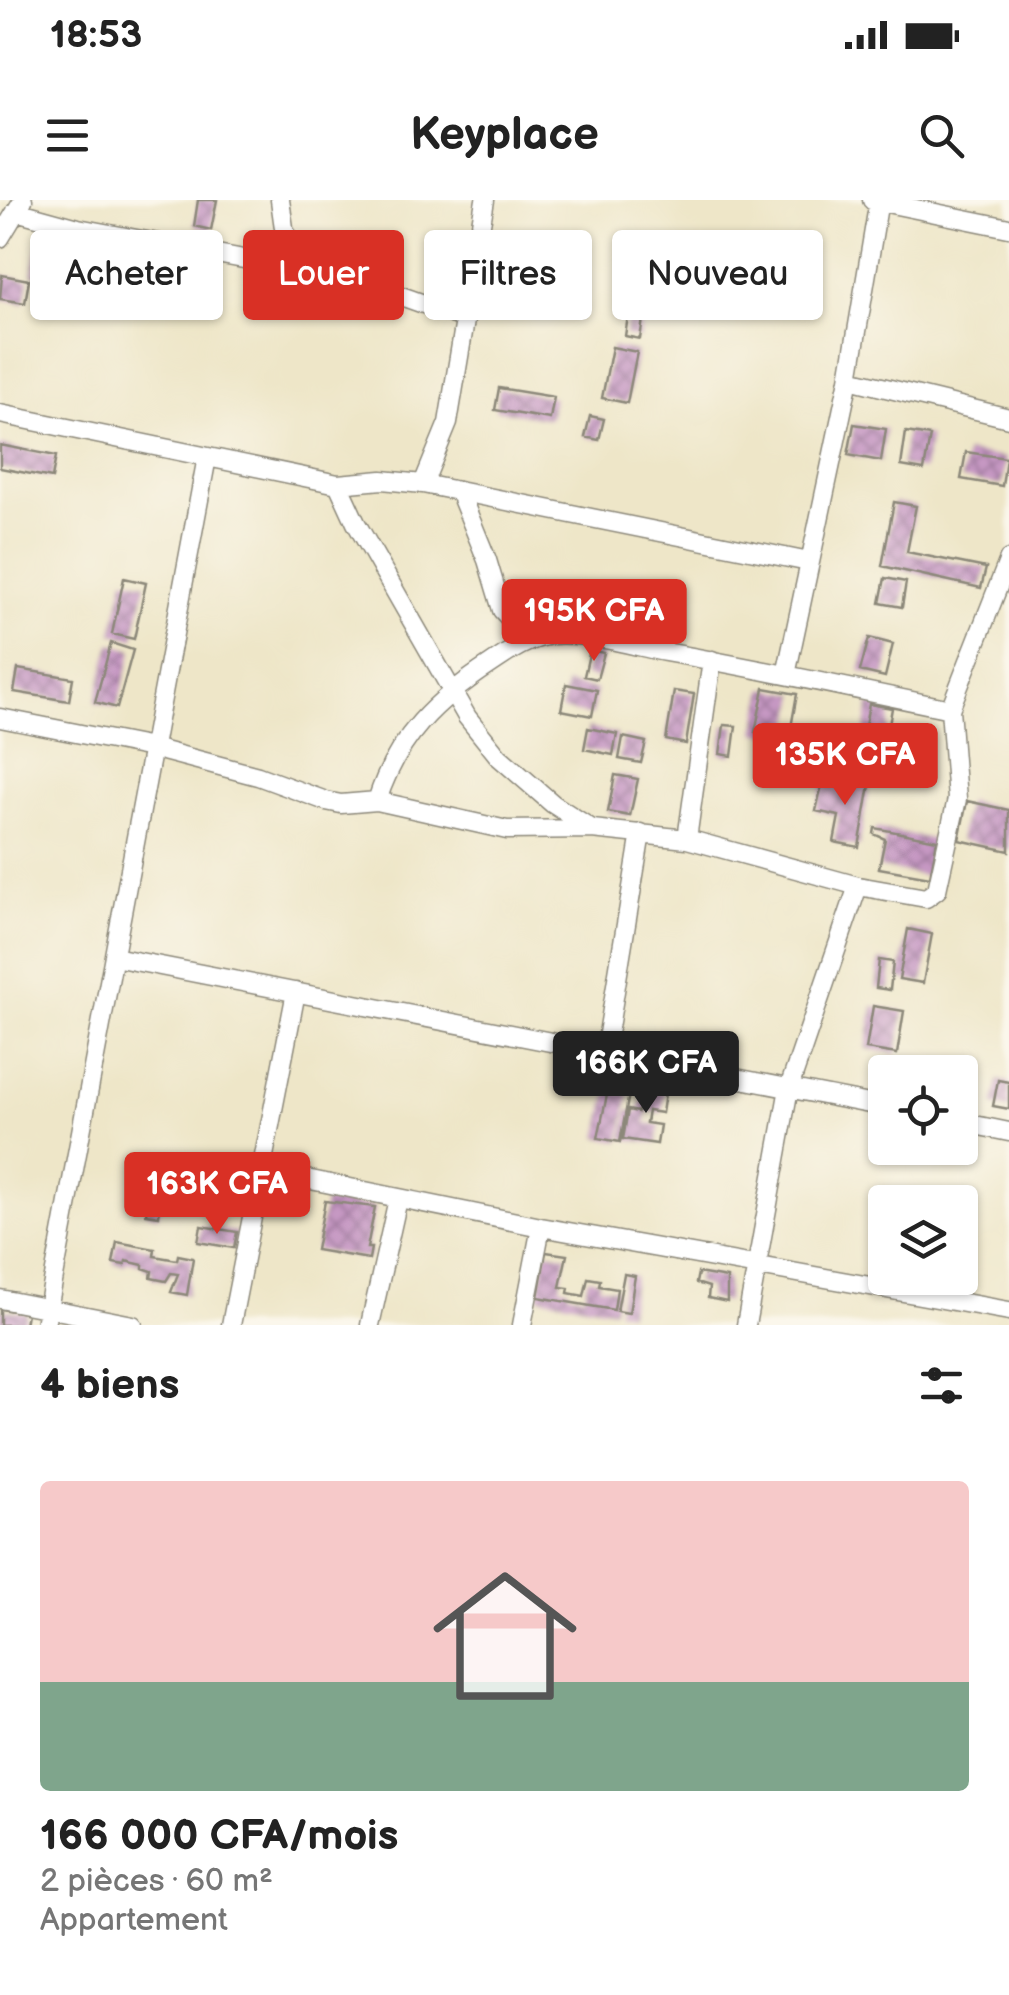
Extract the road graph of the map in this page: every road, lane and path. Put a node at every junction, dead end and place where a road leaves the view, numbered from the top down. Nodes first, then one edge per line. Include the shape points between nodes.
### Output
1 (280, 200) edge
2 (486, 200) edge
3 (877, 200) edge
4 (20, 206) edge
5 (1009, 228) edge
6 (285, 230) edge
7 (481, 230) edge
8 (0, 238) edge
9 (243, 258) edge
10 (466, 320) edge
11 (849, 379) junction
12 (0, 414) edge
13 (1009, 418) edge
14 (206, 457) junction
15 (338, 484) junction
16 (424, 484) junction
17 (459, 491) junction
18 (809, 562) junction
19 (1006, 570) edge
20 (530, 640) junction
21 (712, 660) junction
22 (786, 675) junction
23 (452, 690) junction
24 (950, 708) junction
25 (0, 718) edge
26 (152, 748) junction
27 (377, 801) junction
28 (592, 829) junction
29 (641, 832) junction
30 (687, 839) junction
31 (858, 886) junction
32 (114, 957) junction
33 (296, 992) junction
34 (605, 1052) junction
35 (789, 1088) junction
36 (868, 1104) edge
37 (978, 1126) edge
38 (1009, 1132) edge
39 (262, 1170) junction
40 (398, 1199) junction
41 (541, 1227) junction
42 (756, 1266) junction
43 (0, 1299) edge
44 (1006, 1315) edge
45 (47, 1317) edge
46 (133, 1325) edge
47 (232, 1325) edge
48 (370, 1325) edge
49 (522, 1325) edge
50 (746, 1325) edge

1 - 6 street
2 - 7 street
3 - 5 street
3 - 11 street
4 - 8 street
4 - 9 street via 78,228
10 - 16 street via 448,423
11 - 13 street
11 - 18 street
12 - 14 street
14 - 15 street
14 - 26 street
15 - 16 street
15 - 23 street
16 - 17 street
17 - 18 street
17 - 20 street via 502,610
18 - 22 street
19 - 24 street
20 - 21 street via 574,635
20 - 23 street
21 - 22 street
21 - 30 street
22 - 24 street
23 - 27 street via 411,730
23 - 28 street via 499,757
24 - 31 street via 956,799 937,890 926,898
25 - 26 street
26 - 27 street via 326,801
26 - 32 street
27 - 28 street via 507,830
28 - 29 street
29 - 30 street
29 - 34 street
30 - 31 street
31 - 35 street
32 - 33 street
32 - 45 street
33 - 34 street
33 - 39 street
34 - 35 street
35 - 36 street
35 - 42 street
37 - 38 street
39 - 40 street
39 - 47 street
40 - 41 street
40 - 48 street
41 - 42 street
41 - 49 street
42 - 44 street
42 - 50 street
43 - 45 street
45 - 46 street

